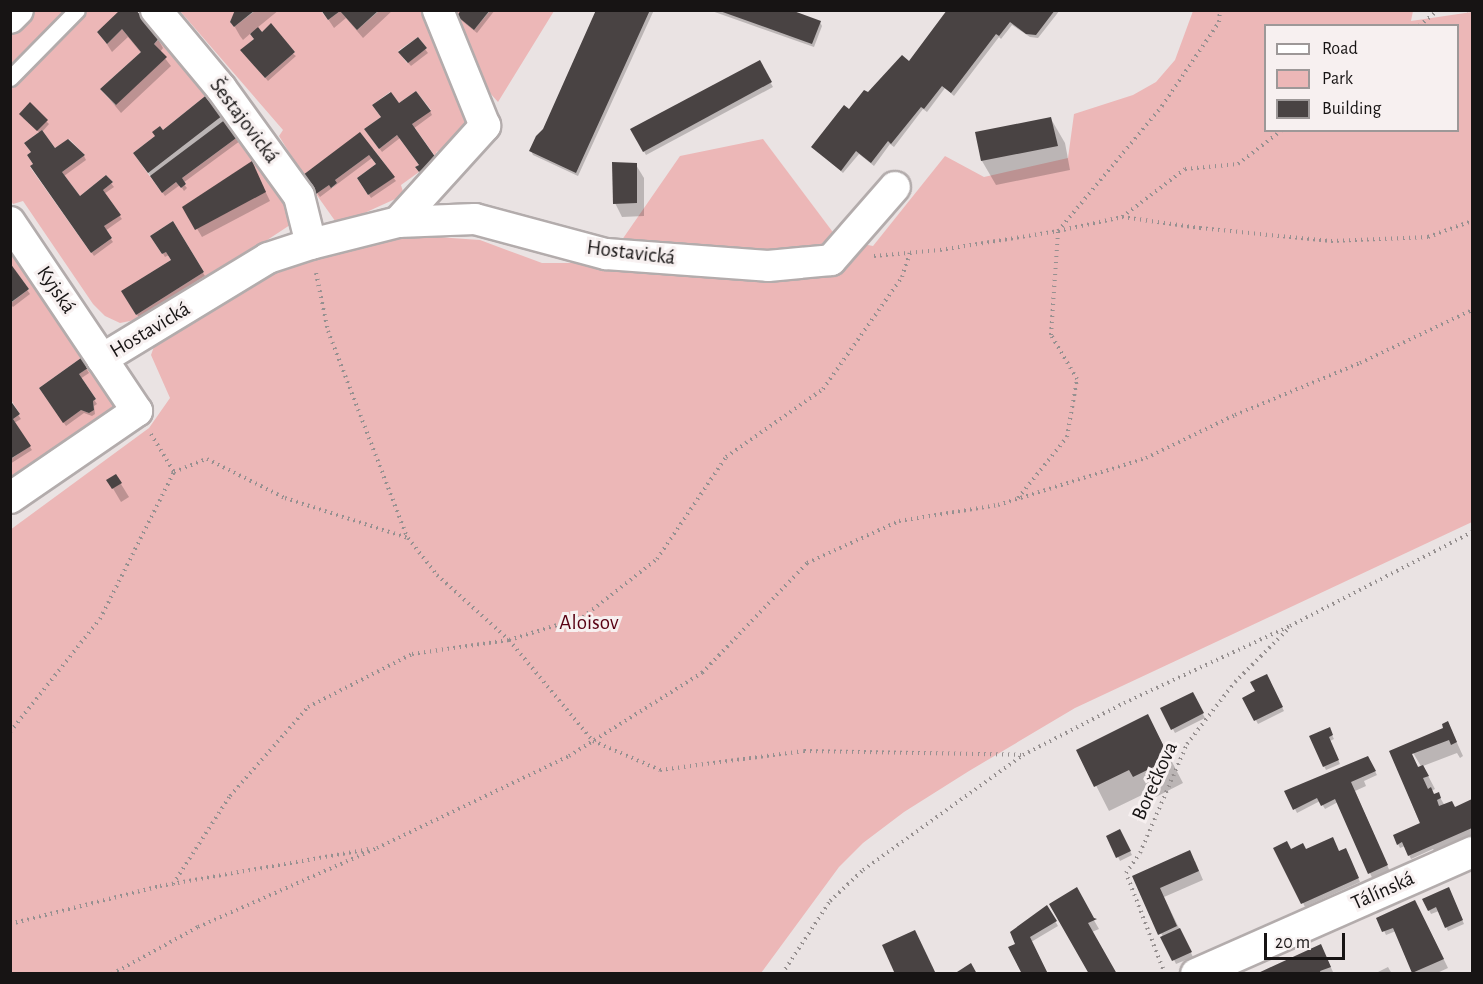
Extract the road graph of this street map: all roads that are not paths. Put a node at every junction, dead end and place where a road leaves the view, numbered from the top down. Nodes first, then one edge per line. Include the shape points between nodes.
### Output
1 (18, 10) edge
2 (78, 10) edge
3 (156, 10) edge
4 (438, 10) edge
5 (10, 18) edge
6 (10, 78) edge
7 (894, 187) dead end
8 (10, 222) edge
9 (398, 222) junction
10 (310, 244) junction
11 (102, 359) junction
12 (10, 498) edge
13 (1473, 852) edge
14 (1196, 974) edge

1 - 5 street
2 - 6 lane
3 - 10 street, Šestajovická via 220,88 298,196
4 - 9 street via 485,126
7 - 9 street, Hostavická via 831,260 768,266 606,254 475,219
8 - 11 street, Kyjská
9 - 10 street, Hostavická
10 - 11 street, Hostavická via 268,258
11 - 12 street, Hostavická via 137,411
13 - 14 street, Tálínská

